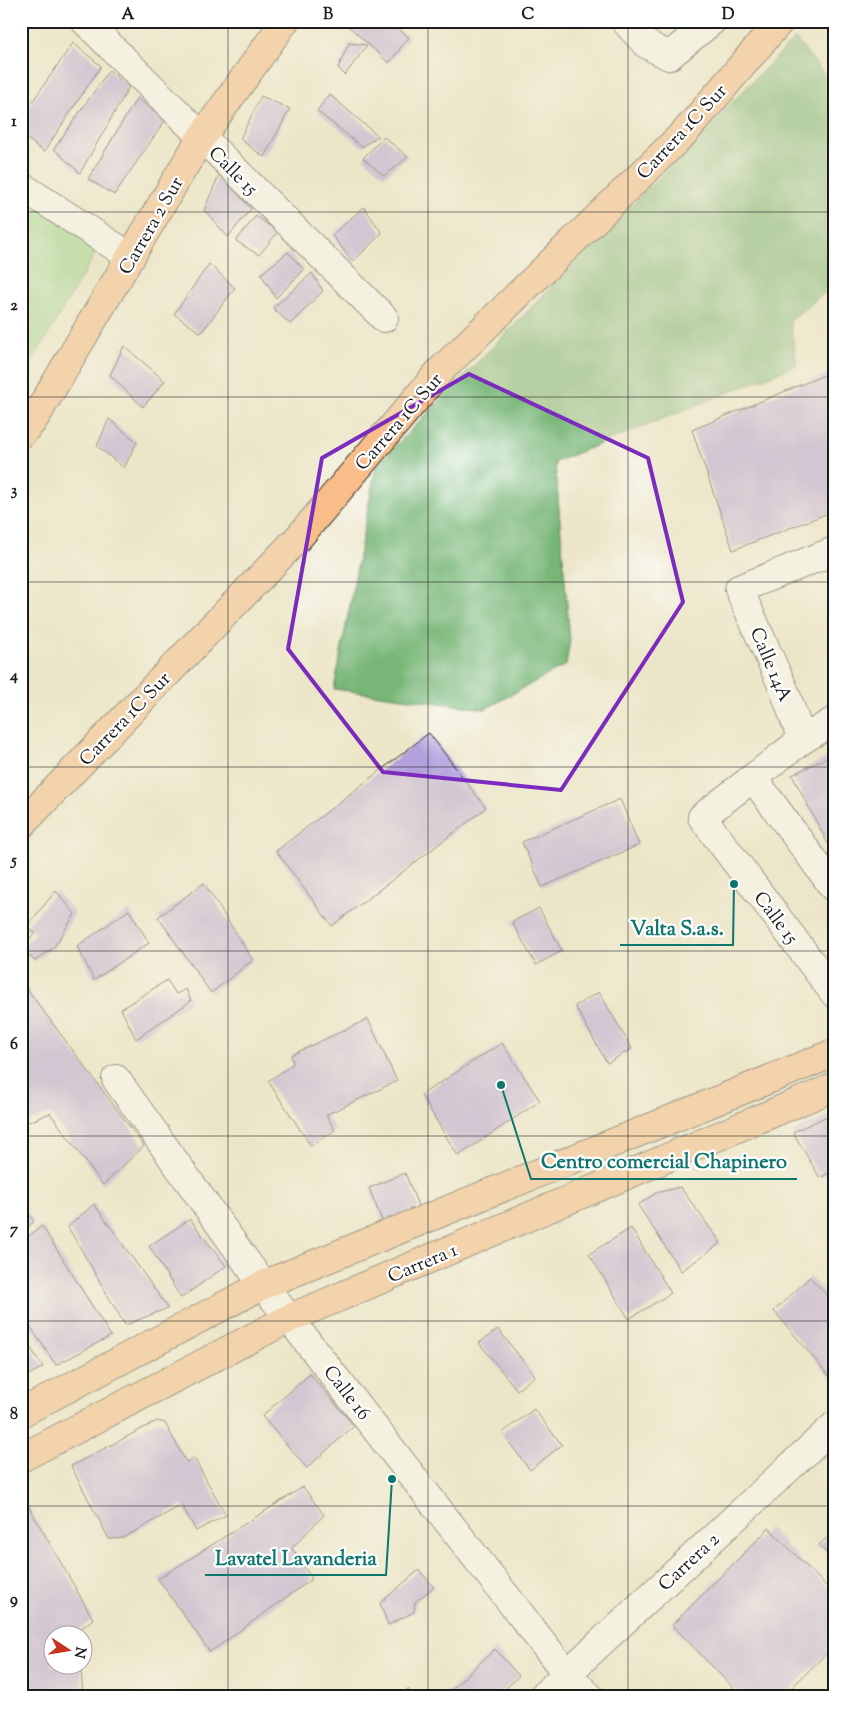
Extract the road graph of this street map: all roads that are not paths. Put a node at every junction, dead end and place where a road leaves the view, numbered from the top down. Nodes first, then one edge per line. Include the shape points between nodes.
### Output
1 (85, 21) edge
2 (285, 21) edge
3 (625, 21) edge
4 (712, 21) edge
5 (780, 21) edge
6 (201, 138) junction
7 (21, 186) edge
8 (132, 257) junction
9 (384, 318) dead end
10 (21, 434) edge
11 (834, 551) edge
12 (834, 721) edge
13 (802, 740) junction
14 (754, 779) junction
15 (21, 824) edge
16 (834, 888) edge
17 (834, 993) edge
18 (834, 1053) edge
19 (116, 1079) dead end
20 (834, 1088) edge
21 (263, 1285) junction
22 (290, 1318) junction
23 (21, 1413) edge
24 (834, 1426) edge
25 (21, 1458) edge
26 (567, 1674) junction
27 (542, 1697) edge
28 (590, 1697) edge

1 - 6 street, Calle 15
2 - 6 main road, Carrera 2 Sur
3 - 4 street via 646,44 669,56
5 - 15 main road, Carrera 1C Sur via 686,131 439,372 299,537
6 - 8 main road, Carrera 2 Sur
6 - 9 street, Calle 15
7 - 8 street
8 - 10 main road, Carrera 2 Sur via 33,421
11 - 13 street, Calle 14A via 739,590 786,692
12 - 13 street
13 - 14 street
14 - 16 street
14 - 17 street, Calle 15 via 702,817
18 - 21 main road, Carrera 1
19 - 21 street, Calle 16
20 - 22 main road, Carrera 1
21 - 22 street, Calle 16
21 - 23 main road, Carrera 1
22 - 25 main road, Carrera 1
22 - 26 street, Calle 16
24 - 26 street, Carrera 2
26 - 27 street, Carrera 2
26 - 28 street, Calle 16

